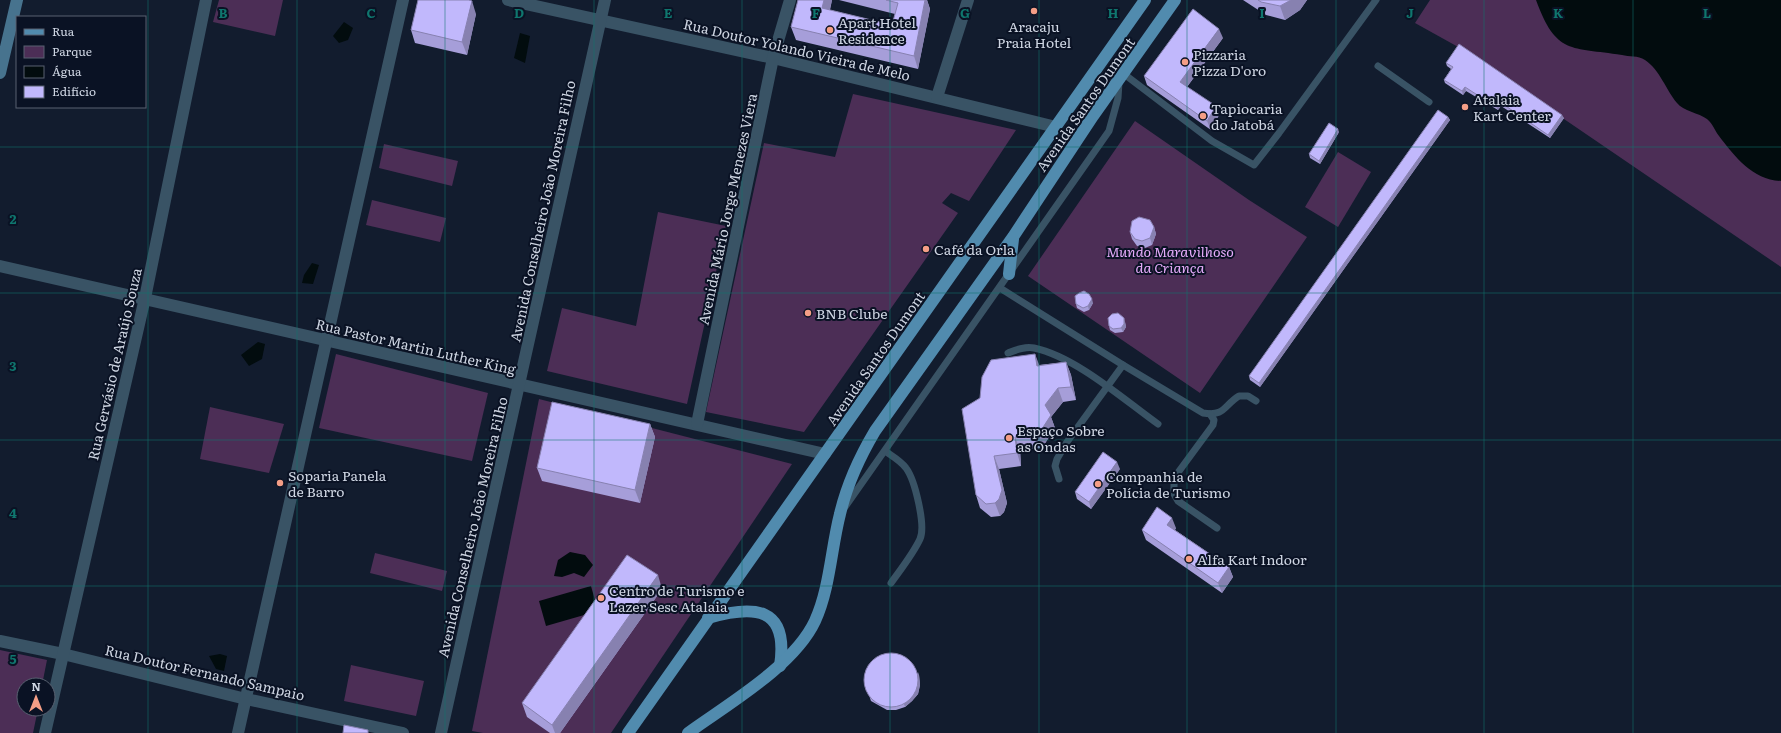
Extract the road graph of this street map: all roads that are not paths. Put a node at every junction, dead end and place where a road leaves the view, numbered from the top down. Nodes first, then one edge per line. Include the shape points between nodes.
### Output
1 (17, 0) edge
2 (206, 0) edge
3 (403, 0) edge
4 (508, 0) edge
5 (605, 0) edge
6 (790, 0) edge
7 (968, 0) edge
8 (1145, 0) edge
9 (1175, 0) edge
10 (1376, 0) edge
11 (600, 21) junction
12 (773, 58) junction
13 (1378, 66) dead end
14 (0, 73) edge
15 (1122, 77) junction
16 (937, 97) junction
17 (1429, 102) dead end
18 (1056, 127) junction
19 (1013, 238) junction
20 (0, 266) edge
21 (1009, 274) junction
22 (1000, 288) junction
23 (145, 298) junction
24 (325, 340) junction
25 (1008, 354) dead end
26 (1123, 365) junction
27 (519, 386) junction
28 (1107, 387) junction
29 (1256, 401) dead end
30 (1210, 414) junction
31 (697, 424) junction
32 (1158, 424) dead end
33 (885, 451) junction
34 (825, 454) junction
35 (1059, 479) dead end
36 (840, 515) junction
37 (1217, 528) dead end
38 (891, 583) dead end
39 (708, 618) junction
40 (0, 641) edge
41 (64, 654) junction
42 (780, 666) junction
43 (246, 699) junction
44 (45, 733) edge
45 (238, 733) edge
46 (403, 733) edge
47 (441, 733) edge
48 (628, 733) edge
49 (688, 733) edge

1 - 14 street
2 - 23 street, Rua Gervásio de Araújo Souza
3 - 24 street
4 - 11 street, Rua Doutor Yolando Vieira de Melo
5 - 11 street, Avenida Conselheiro João Moreira Filho
6 - 12 street, Avenida Mário Jorge Menezes Viera
7 - 16 street
8 - 18 main road, Avenida Santos Dumont
9 - 15 main road, Avenida Santos Dumont
10 - 15 lane via 1254,165 1212,141
11 - 12 street, Rua Doutor Yolando Vieira de Melo
11 - 27 street, Avenida Conselheiro João Moreira Filho
12 - 16 street, Rua Doutor Yolando Vieira de Melo
12 - 31 street, Avenida Mário Jorge Menezes Viera
13 - 17 lane
15 - 19 main road, Avenida Santos Dumont via 1093,116
15 - 21 lane via 1109,131
16 - 18 street, Rua Doutor Yolando Vieira de Melo
18 - 34 main road, Avenida Santos Dumont
19 - 21 main road
19 - 36 main road, Avenida Santos Dumont via 858,458
20 - 23 street, Rua Pastor Martin Luther King
21 - 22 lane
22 - 26 lane
22 - 33 lane
23 - 24 street, Rua Pastor Martin Luther King
23 - 41 street, Rua Gervásio de Araújo Souza
24 - 27 street, Rua Pastor Martin Luther King
24 - 43 street
25 - 28 lane via 1018,349 1034,348 1066,360
26 - 28 lane
26 - 30 lane via 1203,413
27 - 31 street, Rua Pastor Martin Luther King
27 - 47 street, Avenida Conselheiro João Moreira Filho
28 - 32 lane
28 - 35 lane via 1057,458 1055,466
29 - 30 lane via 1248,396 1239,396 1222,412
30 - 37 lane via 1214,420 1213,425 1174,478 1174,487 1178,501
31 - 34 street, Rua Pastor Martin Luther King
33 - 36 lane
33 - 38 lane via 907,468 915,484 921,520 921,538
34 - 39 main road, Avenida Santos Dumont
36 - 42 main road, Avenida Santos Dumont via 826,587 815,621 803,640
39 - 42 main road via 750,610 770,617 781,638
39 - 48 main road, Avenida Santos Dumont
40 - 41 street, Rua Doutor Fernando Sampaio
41 - 43 street, Rua Doutor Fernando Sampaio
41 - 44 street, Rua Gervásio de Araújo Souza
42 - 49 main road, Avenida Santos Dumont
43 - 45 street
43 - 46 street, Rua Doutor Fernando Sampaio

